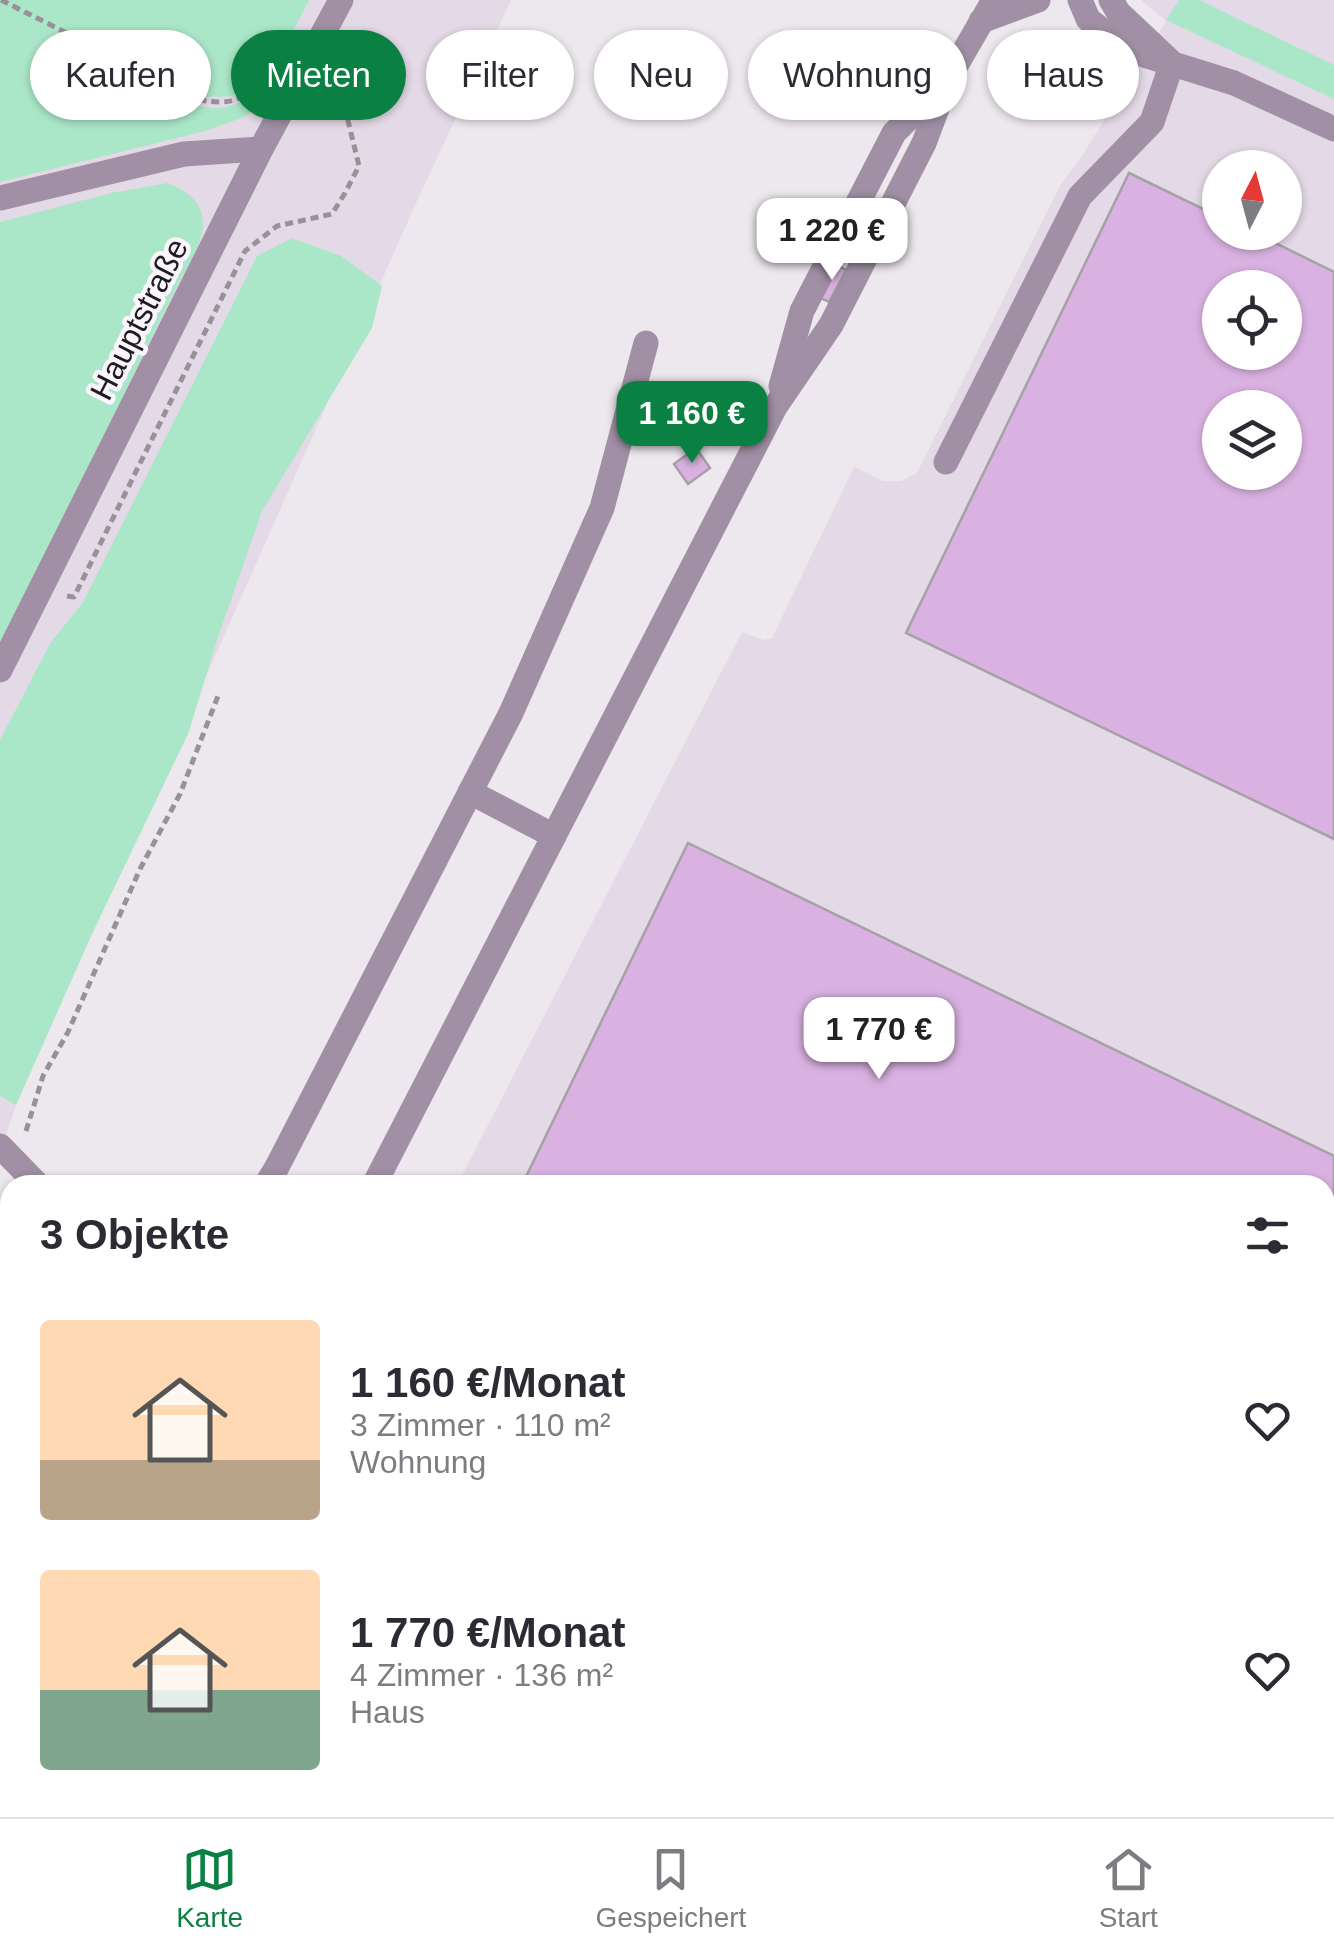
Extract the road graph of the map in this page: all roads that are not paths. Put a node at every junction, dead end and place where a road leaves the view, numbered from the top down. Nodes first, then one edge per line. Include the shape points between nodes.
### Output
1 (340, 0) edge
2 (1038, 0) edge
3 (1080, 0) edge
4 (1110, 0) edge
5 (988, 11) edge
6 (1172, 63) junction
7 (1334, 128) edge
8 (261, 149) junction
9 (0, 198) edge
10 (646, 343) dead end
11 (946, 462) dead end
12 (0, 670) edge
13 (470, 792) junction
14 (554, 836) junction
15 (8, 1154) edge
16 (28, 1175) edge
17 (272, 1175) edge
18 (379, 1175) edge

1 - 8 street, Hauptstraße
2 - 5 street
3 - 6 street via 1088,19 1124,49
4 - 6 street
5 - 14 street via 948,79 894,133 802,312 775,407
6 - 7 street via 1234,82
6 - 11 street via 1152,122 1080,196
8 - 9 street via 184,154
8 - 12 street, Hauptstraße
10 - 13 street via 602,508
13 - 14 street
13 - 17 street
14 - 18 street
15 - 16 street

